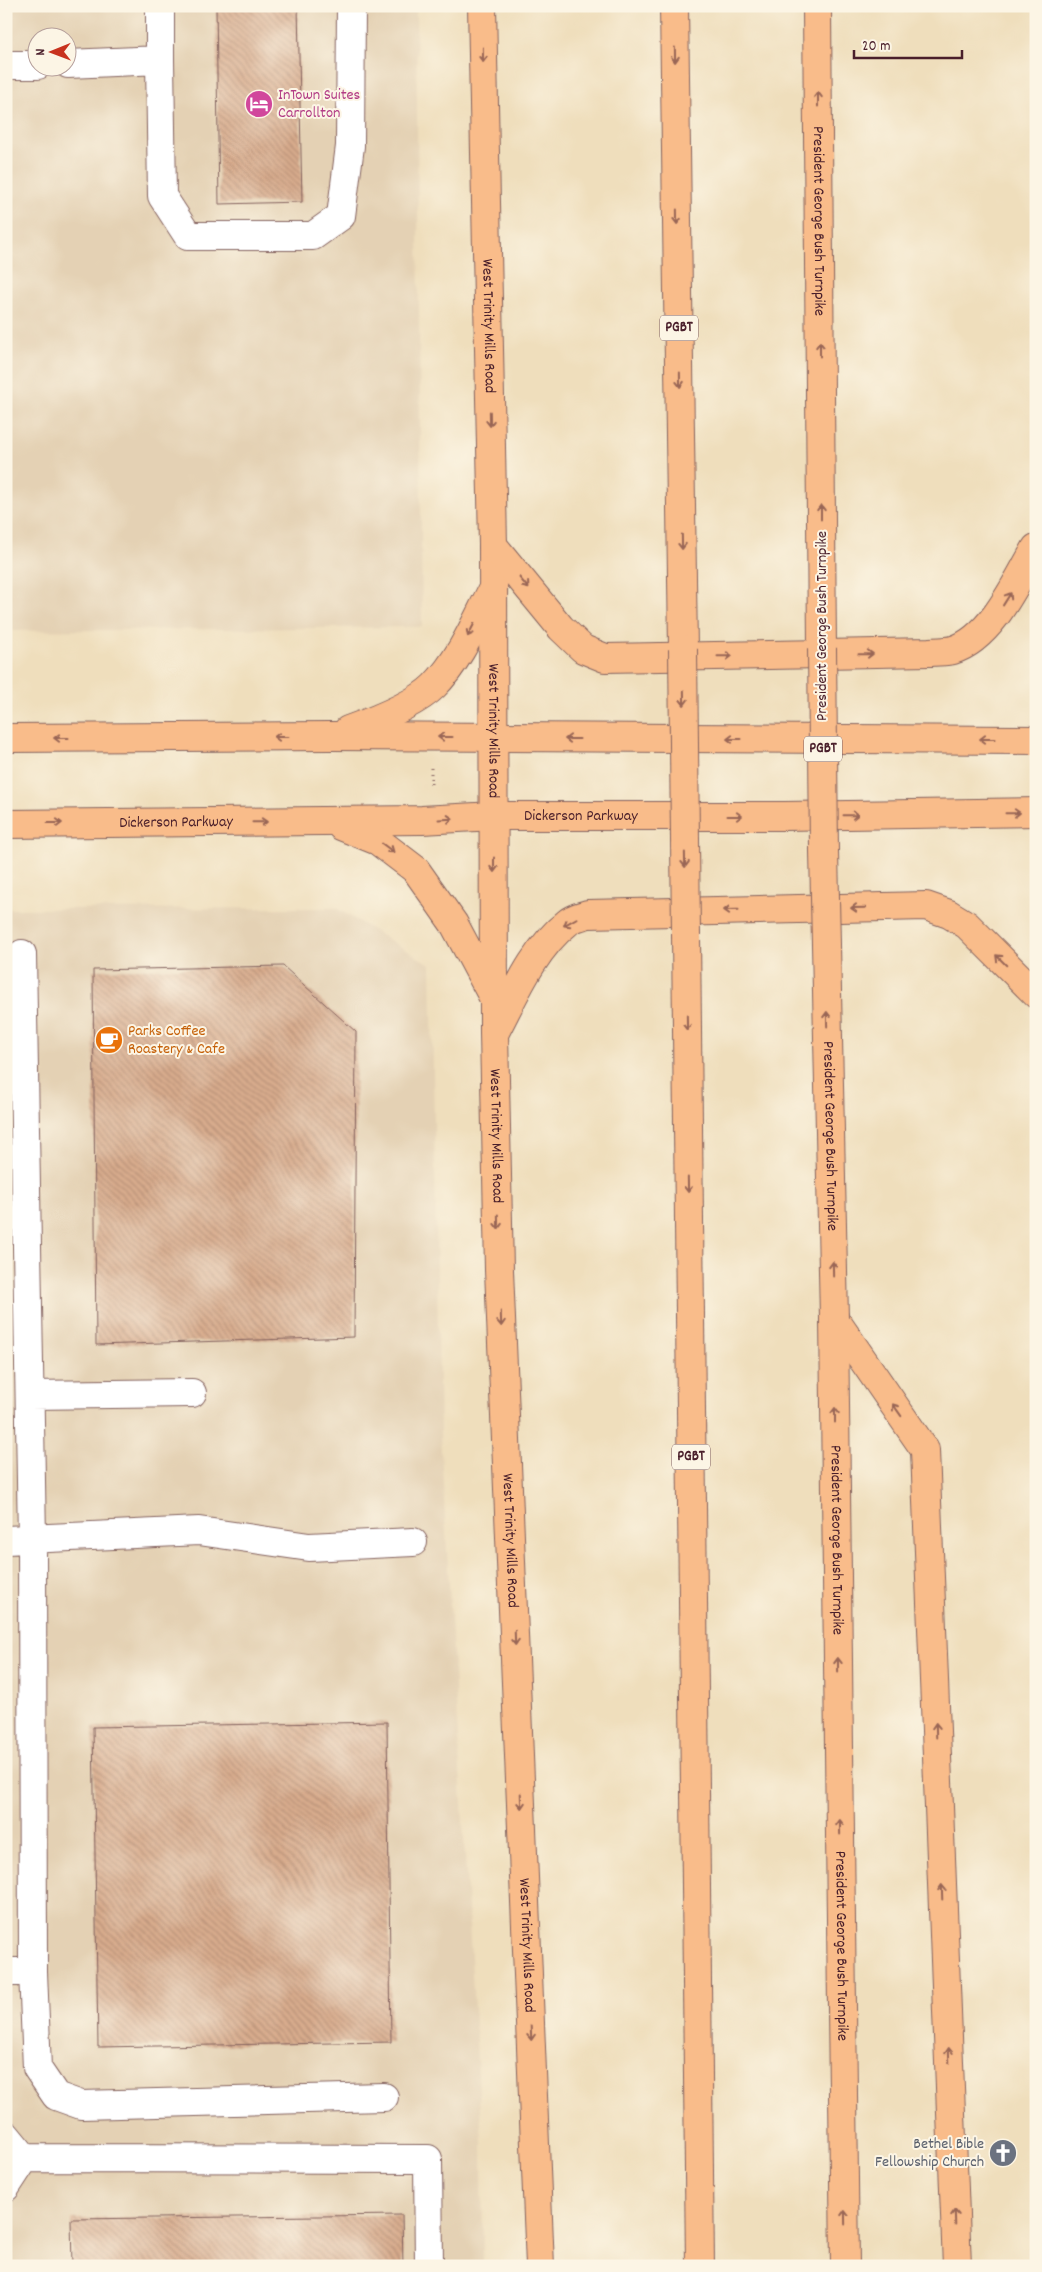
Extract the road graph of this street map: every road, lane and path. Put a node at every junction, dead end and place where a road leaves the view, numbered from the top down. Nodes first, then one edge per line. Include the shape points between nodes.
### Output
1 (160, 6) edge
2 (351, 6) edge
3 (482, 6) edge
4 (674, 6) edge
5 (817, 6) edge
6 (160, 60) junction
7 (78, 64) edge
8 (6, 65) edge
9 (28, 65) edge
10 (493, 545) junction
11 (1036, 548) edge
12 (494, 587) junction
13 (330, 736) junction
14 (494, 737) junction
15 (6, 738) edge
16 (1036, 740) edge
17 (431, 768) dead end
18 (431, 795) dead end
19 (1036, 812) edge
20 (494, 816) junction
21 (328, 821) junction
22 (6, 824) edge
23 (22, 954) dead end
24 (1036, 994) edge
25 (494, 1000) junction
26 (494, 1033) junction
27 (16, 1157) edge
28 (834, 1318) junction
29 (192, 1393) dead end
30 (30, 1395) junction
31 (19, 1540) edge
32 (413, 1542) dead end
33 (6, 1972) edge
34 (33, 1972) junction
35 (384, 2097) dead end
36 (6, 2135) edge
37 (25, 2158) junction
38 (6, 2187) edge
39 (430, 2266) edge
40 (540, 2266) edge
41 (700, 2266) edge
42 (846, 2266) edge
43 (957, 2266) edge

1 - 6 lane
2 - 6 lane via 350,146 341,216 313,236 188,236 162,196
3 -> 10 main road, West Trinity Mills Road
4 -> 41 main road, PGBT, bridge
28 -> 5 main road, President George Bush Turnpike / PGBT, bridge via 824,850
6 - 7 lane
8 - 9 lane
10 -> 11 main road via 561,628 583,650 605,658 954,650 973,639 994,618
10 - 12 main road, West Trinity Mills Road
12 -> 13 main road via 457,658 433,688 385,717
12 - 14 main road, West Trinity Mills Road
14 -> 13 main road
13 -> 15 main road
16 -> 14 main road
14 - 20 main road, West Trinity Mills Road
17 - 18 path
20 -> 19 main road, Dickerson Parkway
21 -> 20 main road, Dickerson Parkway
20 -> 25 main road, West Trinity Mills Road
22 -> 21 main road, Dickerson Parkway
21 -> 25 main road via 378,841 416,870 454,924
23 - 27 lane
24 -> 26 main road via 967,925 926,906 588,914 568,921 551,938 528,971
25 - 26 main road, West Trinity Mills Road
26 -> 40 main road, West Trinity Mills Road via 499,1270
27 - 30 lane
42 -> 28 main road, President George Bush Turnpike / PGBT
43 -> 28 main road via 925,1450
29 - 30 lane
30 - 31 lane
31 - 32 lane via 199,1532 309,1547
31 - 34 lane
33 - 34 lane
34 - 35 lane via 37,2068 56,2096 82,2105
36 - 37 lane
37 - 38 lane
37 - 39 lane via 428,2159

